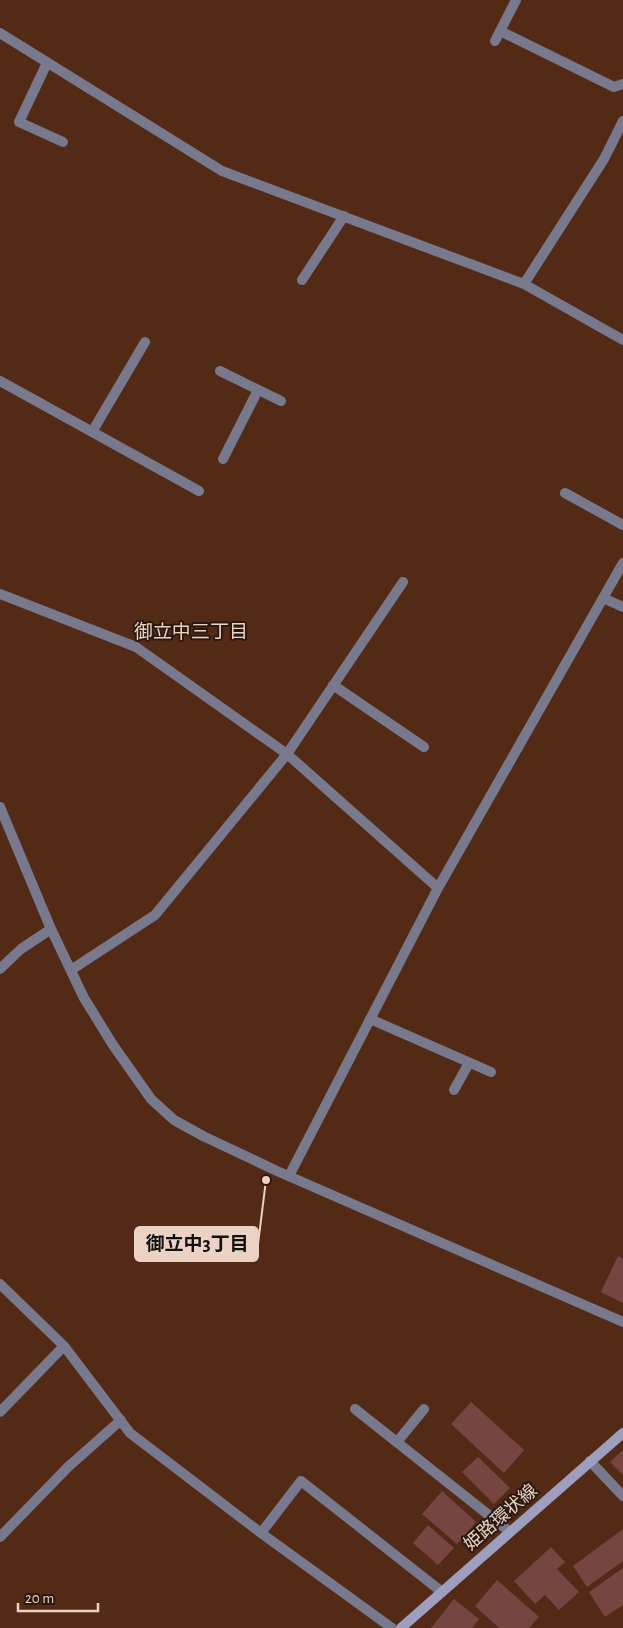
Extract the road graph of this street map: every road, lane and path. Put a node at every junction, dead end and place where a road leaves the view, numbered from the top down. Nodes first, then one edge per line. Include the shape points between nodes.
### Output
1 (516, 0) edge
2 (500, 31) junction
3 (0, 33) edge
4 (495, 41) dead end
5 (47, 63) junction
6 (623, 84) edge
7 (623, 121) edge
8 (63, 142) dead end
9 (344, 216) junction
10 (302, 280) dead end
11 (524, 284) junction
12 (623, 340) edge
13 (145, 342) dead end
14 (220, 371) dead end
15 (0, 381) edge
16 (258, 390) junction
17 (281, 401) dead end
18 (92, 432) junction
19 (223, 459) dead end
20 (199, 491) dead end
21 (565, 492) dead end
22 (623, 526) edge
23 (623, 564) edge
24 (403, 582) dead end
25 (0, 594) edge
26 (603, 598) junction
27 (623, 607) edge
28 (333, 685) junction
29 (424, 747) dead end
30 (287, 754) junction
31 (0, 808) edge
32 (438, 888) junction
33 (51, 929) junction
34 (0, 969) edge
35 (71, 970) junction
36 (370, 1019) junction
37 (469, 1063) junction
38 (491, 1072) dead end
39 (454, 1090) dead end
40 (289, 1176) junction
41 (0, 1284) edge
42 (623, 1322) edge
43 (64, 1346) junction
44 (355, 1409) dead end
45 (424, 1409) dead end
46 (0, 1412) edge
47 (120, 1420) junction
48 (623, 1432) edge
49 (397, 1442) junction
50 (590, 1461) junction
51 (623, 1496) edge
52 (510, 1532) junction
53 (261, 1533) junction
54 (0, 1537) edge
55 (442, 1592) junction
56 (392, 1628) edge
57 (401, 1628) edge

1 - 2 street
2 - 4 street
2 - 6 street via 614,87
3 - 5 street
5 - 8 street via 18,122
5 - 9 street via 222,171
7 - 11 street via 604,160
9 - 10 street
9 - 11 street
11 - 12 street
13 - 18 street
14 - 16 street
15 - 18 street
16 - 17 street
16 - 19 street
18 - 20 street
21 - 22 street
23 - 26 street
24 - 28 street
25 - 30 street via 136,647
26 - 27 street
26 - 32 street
28 - 29 street
28 - 30 street
30 - 32 street
30 - 35 street via 155,915
31 - 33 street
32 - 36 street
33 - 34 street via 21,949
33 - 35 street
35 - 40 street via 113,1045 151,1099 174,1120
36 - 37 street
36 - 40 street
37 - 38 street
37 - 39 street
40 - 42 street
41 - 43 street
43 - 46 street
43 - 47 street
44 - 49 street
45 - 49 street
47 - 53 street via 130,1433
47 - 54 street via 68,1467
48 - 50 main road, 姫路環状線
49 - 52 street
50 - 51 street
50 - 52 main road, 姫路環状線
52 - 55 main road, 姫路環状線
53 - 55 street via 301,1481
53 - 56 street
55 - 57 main road, 姫路環状線

